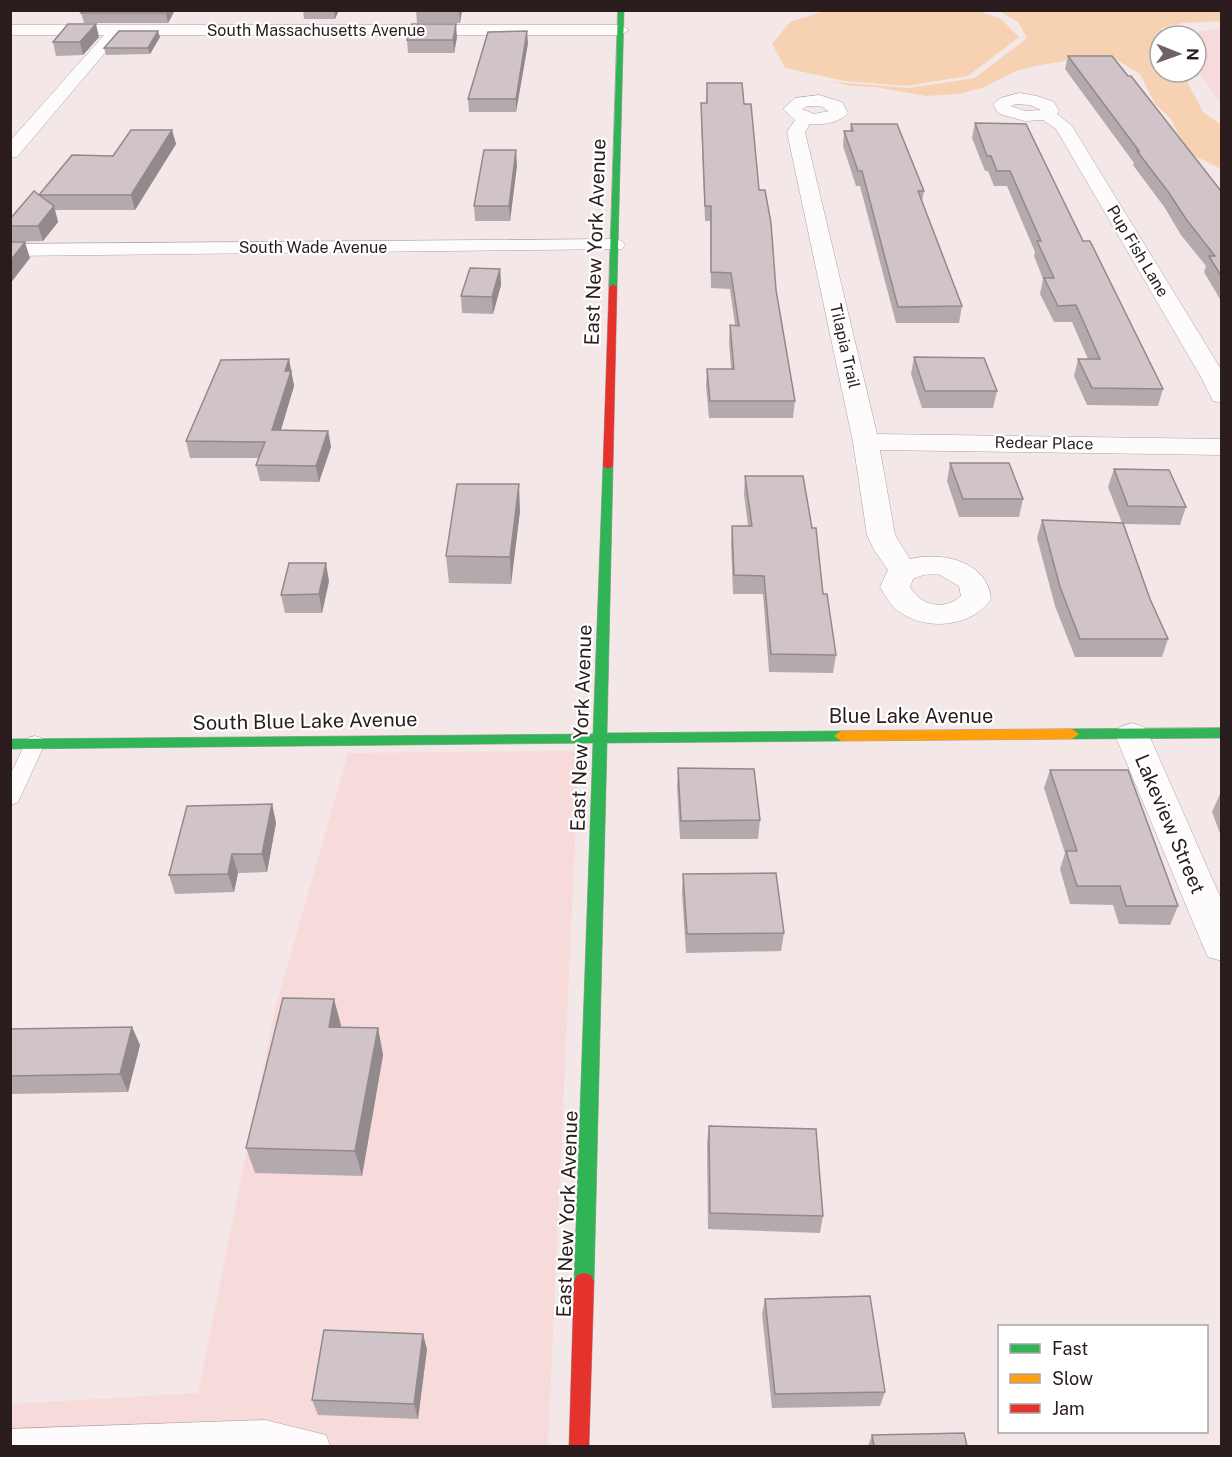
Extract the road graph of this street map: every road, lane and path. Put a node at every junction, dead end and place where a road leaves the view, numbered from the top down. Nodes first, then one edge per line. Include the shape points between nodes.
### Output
1 (621, 10) edge
2 (10, 30) edge
3 (116, 30) junction
4 (621, 30) junction
5 (1046, 114) dead end
6 (805, 117) dead end
7 (10, 153) edge
8 (615, 245) junction
9 (10, 250) edge
10 (1221, 396) edge
11 (866, 442) junction
12 (1221, 447) edge
13 (905, 572) dead end
14 (1221, 733) edge
15 (1132, 735) junction
16 (601, 737) junction
17 (10, 744) edge
18 (35, 744) junction
19 (10, 798) edge
20 (1221, 946) edge
21 (10, 1444) edge
22 (315, 1446) edge
23 (579, 1446) edge

1 - 4 main road, East New York Avenue
2 - 3 street, South Massachusetts Avenue
3 - 4 street, South Massachusetts Avenue
3 - 7 street
4 - 8 main road, East New York Avenue
5 - 10 street, Pup Fish Lane via 1063,126
6 - 11 street, Tilapia Trail via 796,132
8 - 9 street, South Wade Avenue
8 - 16 main road, East New York Avenue
11 - 12 street, Redear Place
11 - 13 street, Tilapia Trail via 881,536
14 - 15 main road, Blue Lake Avenue
15 - 16 main road, Blue Lake Avenue
15 - 20 street, Lakeview Street
16 - 18 main road, South Blue Lake Avenue
16 - 23 main road, East New York Avenue
17 - 18 main road, South Blue Lake Avenue
18 - 19 lane
21 - 22 lane via 265,1435

